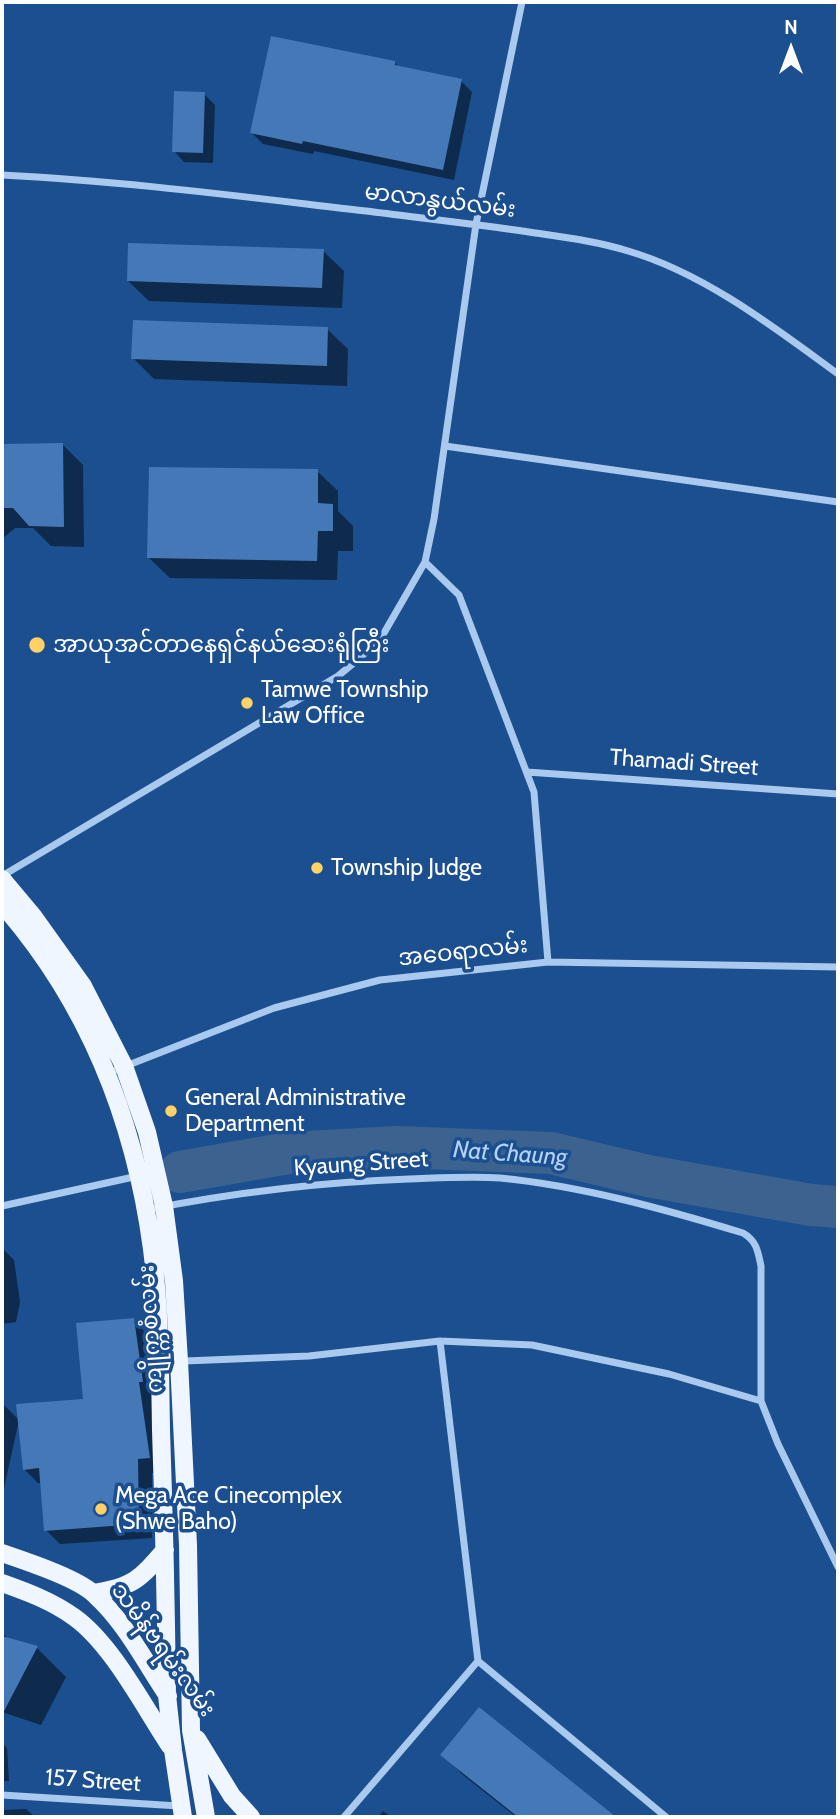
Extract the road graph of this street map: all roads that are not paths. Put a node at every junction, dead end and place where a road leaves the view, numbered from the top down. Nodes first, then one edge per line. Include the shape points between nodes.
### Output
1 (522, 2) edge
2 (2, 175) edge
3 (476, 224) junction
4 (838, 374) edge
5 (445, 446) junction
6 (838, 502) edge
7 (425, 562) junction
8 (527, 772) junction
9 (838, 794) edge
10 (2, 878) edge
11 (2, 904) edge
12 (548, 962) junction
13 (838, 967) edge
14 (116, 1070) junction
15 (148, 1173) junction
16 (2, 1206) edge
17 (164, 1206) junction
18 (145, 1210) junction
19 (440, 1341) junction
20 (179, 1361) junction
21 (159, 1363) junction
22 (761, 1401) junction
23 (165, 1550) junction
24 (2, 1553) edge
25 (838, 1567) edge
26 (2, 1583) edge
27 (94, 1593) junction
28 (478, 1661) junction
29 (167, 1695) junction
30 (191, 1730) junction
31 (173, 1750) junction
32 (2, 1794) edge
33 (204, 1809) edge
34 (183, 1812) edge
35 (215, 1817) edge
36 (251, 1817) edge
37 (344, 1817) edge
38 (666, 1817) edge

1 - 3 street
2 - 3 street, မာလာနွယ်လမ်း
3 - 4 street, မာလာနွယ်လမ်း via 630,251 698,281
3 - 5 street
5 - 6 street
5 - 7 street
7 - 8 street via 459,595
7 - 10 street via 384,633 338,676
8 - 9 street, Thamadi Street
8 - 12 street via 534,792
10 - 14 main road, ကျိုက္ကစံလမ်း via 83,986
11 - 14 main road, ကျိုက္ကစံလမ်း
12 - 13 street, အဝေရာလမ်း
12 - 14 street, အဝေရာလမ်း via 380,980 274,1008
14 - 15 main road, ကျိုက္ကစံလမ်း via 147,1132
15 - 16 street
15 - 17 main road, ကျိုက္ကစံလမ်း
15 - 18 main road, ကျိုက္ကစံလမ်း
17 - 18 street, Kyaung Street
17 - 20 main road, ကျိုက္ကစံလမ်း
17 - 22 street, Kyaung Street via 360,1180 496,1178 565,1188 743,1233 758,1248 761,1266
18 - 21 main road, ကျိုက္ကစံလမ်း
19 - 20 street via 309,1356
19 - 22 street via 567,1351
19 - 28 street
20 - 21 street
20 - 30 main road, ကျိုက္ကစံလမ်း
21 - 23 main road, ကျိုက္ကစံလမ်း
22 - 25 street
23 - 27 main road via 143,1575 121,1588
23 - 29 main road, ကျိုက္ကစံလမ်း
24 - 27 main road, သမိန်ဗရမ်းလမ်း
26 - 31 main road, သမိန်ဗရမ်းလမ်း via 41,1597 76,1618 99,1640
27 - 29 main road, သမိန်ဗရမ်းလမ်း
28 - 37 street
28 - 38 street
29 - 30 main road, သမိန်ဗရမ်းလမ်း
29 - 31 main road, ကျိုက္ကစံလမ်း
30 - 33 main road, ကျိုက္ကစံလမ်း
30 - 36 main road, သမိန်ဗရမ်းလမ်း via 232,1796
31 - 33 main road, သမိန်ဗရမ်းလမ်း
31 - 34 main road, ကျိုက္ကစံလမ်း
32 - 34 street, 157 Street
33 - 35 main road, သမိန်ဗရမ်းလမ်း

